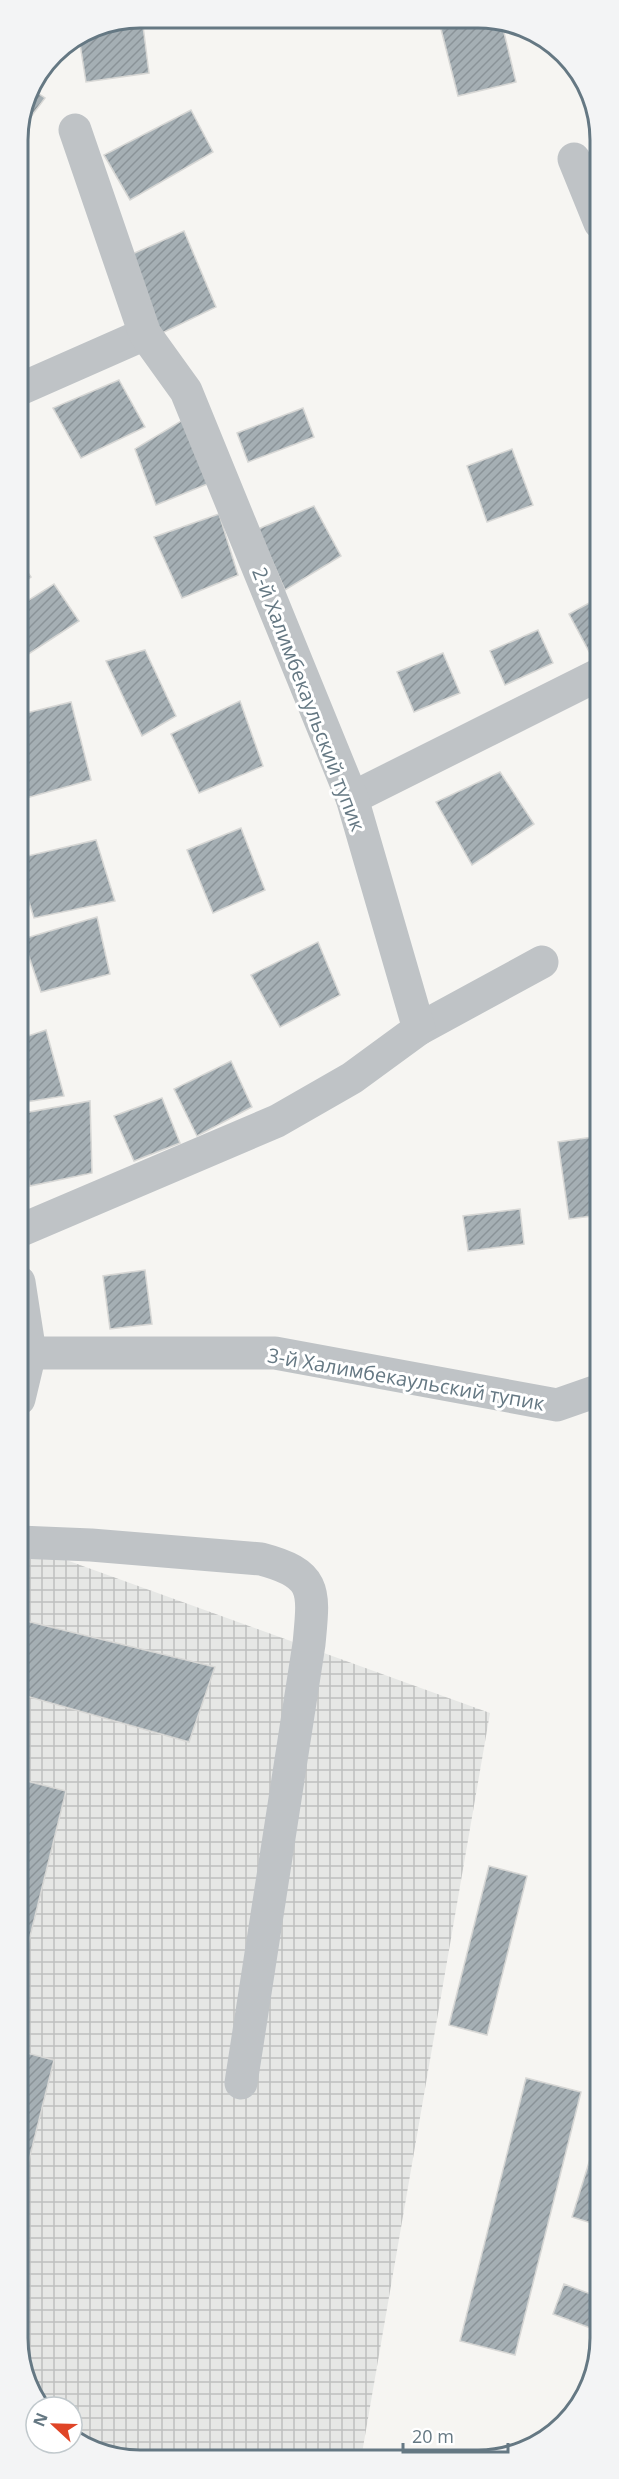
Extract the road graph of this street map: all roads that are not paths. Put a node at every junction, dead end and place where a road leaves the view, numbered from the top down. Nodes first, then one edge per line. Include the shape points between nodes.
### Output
1 (75, 130) dead end
2 (574, 159) dead end
3 (590, 198) edge
4 (145, 334) junction
5 (29, 385) edge
6 (590, 679) edge
7 (352, 798) junction
8 (542, 962) dead end
9 (419, 1029) junction
10 (29, 1227) edge
11 (28, 1343) edge
12 (30, 1353) junction
13 (28, 1360) edge
14 (590, 1393) edge
15 (28, 1542) edge
16 (241, 2083) dead end

1 - 4 street, 2-й Халимбекаульский тупик
2 - 3 street
4 - 5 street
4 - 7 street, 2-й Халимбекаульский тупик via 186,391
6 - 7 street
7 - 9 street, 2-й Халимбекаульский тупик
8 - 9 street
9 - 10 street via 352,1078 277,1121
11 - 12 street
12 - 13 street
12 - 14 street, 3-й Халимбекаульский тупик via 275,1353 557,1405
15 - 16 street via 261,1559 285,1565 303,1577 313,1599 308,1654

